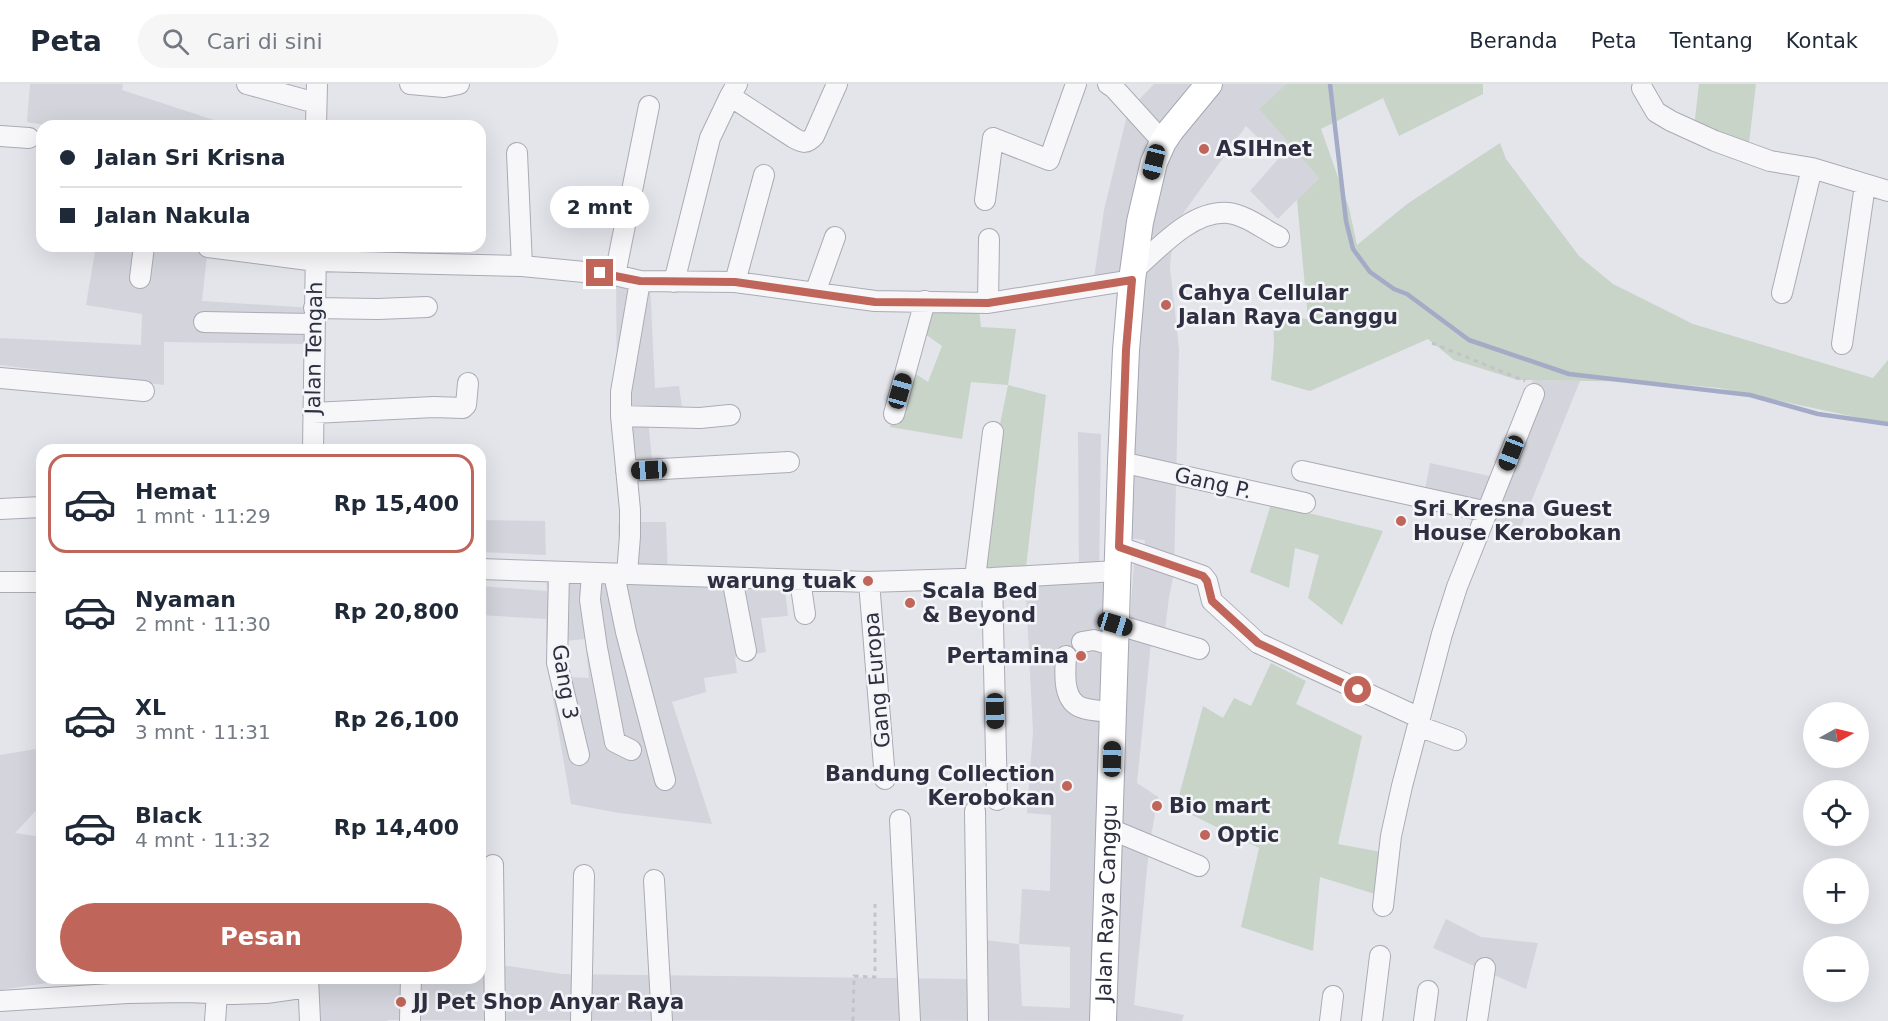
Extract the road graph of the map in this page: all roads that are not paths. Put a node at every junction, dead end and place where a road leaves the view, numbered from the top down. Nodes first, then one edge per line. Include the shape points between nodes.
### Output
1 (247, 84) edge
2 (410, 84) edge
3 (459, 84) edge
4 (837, 84) edge
5 (1076, 84) edge
6 (1108, 84) edge
7 (1209, 84) edge
8 (1642, 88) dead end
9 (734, 90) edge
10 (317, 93) edge
11 (649, 106) dead end
12 (316, 120) edge
13 (0, 136) edge
14 (29, 138) dead end
15 (1163, 142) junction
16 (517, 153) dead end
17 (1812, 168) junction
18 (764, 175) dead end
19 (1865, 185) junction
20 (1888, 191) edge
21 (985, 200) dead end
22 (835, 237) dead end
23 (1279, 237) dead end
24 (989, 239) dead end
25 (143, 252) edge
26 (298, 252) edge
27 (316, 253) edge
28 (522, 266) junction
29 (615, 275) junction
30 (1133, 275) junction
31 (140, 278) dead end
32 (640, 281) junction
33 (674, 282) junction
34 (735, 282) junction
35 (815, 292) junction
36 (1782, 293) dead end
37 (925, 302) junction
38 (988, 303) junction
39 (427, 308) dead end
40 (314, 316) junction
41 (204, 322) dead end
42 (1842, 344) dead end
43 (0, 378) edge
44 (468, 383) dead end
45 (144, 391) dead end
46 (1534, 394) road end
47 (313, 413) junction
48 (894, 414) dead end
49 (730, 415) dead end
50 (621, 416) junction
51 (993, 432) dead end
52 (313, 444) edge
53 (789, 462) dead end
54 (1121, 462) junction
55 (626, 471) junction
56 (1302, 471) dead end
57 (1305, 503) dead end
58 (36, 507) edge
59 (0, 509) edge
60 (1488, 512) junction
61 (1118, 559) junction
62 (486, 569) edge
63 (559, 573) junction
64 (592, 574) junction
65 (620, 574) junction
66 (732, 578) junction
67 (983, 578) junction
68 (800, 580) junction
69 (0, 582) edge
70 (36, 582) edge
71 (869, 582) junction
72 (805, 614) dead end
73 (1115, 635) junction
74 (1082, 642) dead end
75 (1199, 649) dead end
76 (746, 651) dead end
77 (1066, 656) dead end
78 (1113, 712) junction
79 (1419, 722) junction
80 (1456, 740) dead end
81 (631, 750) dead end
82 (579, 755) dead end
83 (885, 779) dead end
84 (665, 780) dead end
85 (997, 800) dead end
86 (975, 811) dead end
87 (900, 820) dead end
88 (1110, 830) junction
89 (493, 865) dead end
90 (1199, 866) dead end
91 (584, 875) dead end
92 (654, 880) dead end
93 (1383, 906) dead end
94 (1380, 956) dead end
95 (1485, 968) dead end
96 (304, 984) edge
97 (308, 984) edge
98 (411, 984) edge
99 (1428, 991) dead end
100 (217, 994) junction
101 (1333, 996) dead end
102 (0, 1001) edge
103 (215, 1021) edge
104 (310, 1021) edge
105 (411, 1021) edge
106 (495, 1021) edge
107 (581, 1021) edge
108 (662, 1021) edge
109 (909, 1021) edge
110 (978, 1021) edge
111 (1103, 1021) edge
112 (1330, 1021) edge
113 (1372, 1021) edge
114 (1424, 1021) edge
115 (1477, 1021) edge

1 - 10 street
2 - 3 street
4 - 9 street via 814,136 806,143 794,138
5 - 21 street via 1049,160 993,138
6 - 15 street
7 - 15 main road, Jalan Raya Canggu
8 - 17 street via 1656,112 1671,121 1770,161
9 - 33 street via 710,138
10 - 12 street
11 - 29 street
13 - 14 street
15 - 30 main road, Jalan Raya Canggu via 1148,184
16 - 28 street
17 - 19 street
17 - 36 street
18 - 34 street
19 - 20 street
19 - 42 street
22 - 35 street
23 - 30 street via 1228,213 1206,215 1180,230
24 - 38 street
25 - 31 street
26 - 27 street
27 - 28 street
27 - 40 street, Jalan Tengah
28 - 29 street
29 - 32 street
30 - 38 street
30 - 54 main road, Jalan Raya Canggu
32 - 33 street
32 - 50 street via 621,392
33 - 34 street
34 - 35 street
35 - 37 street via 875,302
37 - 38 street
37 - 48 street
39 - 40 street
40 - 41 street
40 - 47 street, Jalan Tengah
43 - 45 street
44 - 47 street via 463,408
46 - 60 street
47 - 52 street, Jalan Tengah
49 - 50 street
50 - 55 street
51 - 67 street
53 - 55 street
54 - 57 street, Gang P.
54 - 61 main road, Jalan Raya Canggu
55 - 65 street via 630,527
56 - 60 street
58 - 59 street
60 - 79 street via 1457,587
61 - 67 street
61 - 73 main road, Jalan Raya Canggu
61 - 79 street via 1203,576 1212,601 1258,643
62 - 63 street
63 - 64 street
63 - 82 street, Gang 3 via 557,663
64 - 65 street
64 - 81 street via 590,600 615,742
65 - 66 street
65 - 84 street via 626,632
66 - 68 street
66 - 76 street
67 - 71 street
67 - 85 street
68 - 71 street
68 - 72 street
69 - 70 street
71 - 83 street, Gang Europa
73 - 74 street
73 - 75 street
73 - 78 main road, Jalan Raya Canggu
77 - 78 street via 1064,676 1072,700 1081,708
78 - 88 main road, Jalan Raya Canggu
79 - 80 street
79 - 93 street via 1391,836
86 - 110 street
87 - 109 street
88 - 90 street
88 - 111 main road, Jalan Raya Canggu
89 - 106 street
91 - 107 street
92 - 108 street
94 - 113 street
95 - 115 street
96 - 100 street via 266,993
97 - 104 street
98 - 105 street
99 - 114 street
100 - 102 street via 127,993
100 - 103 street
101 - 112 street

